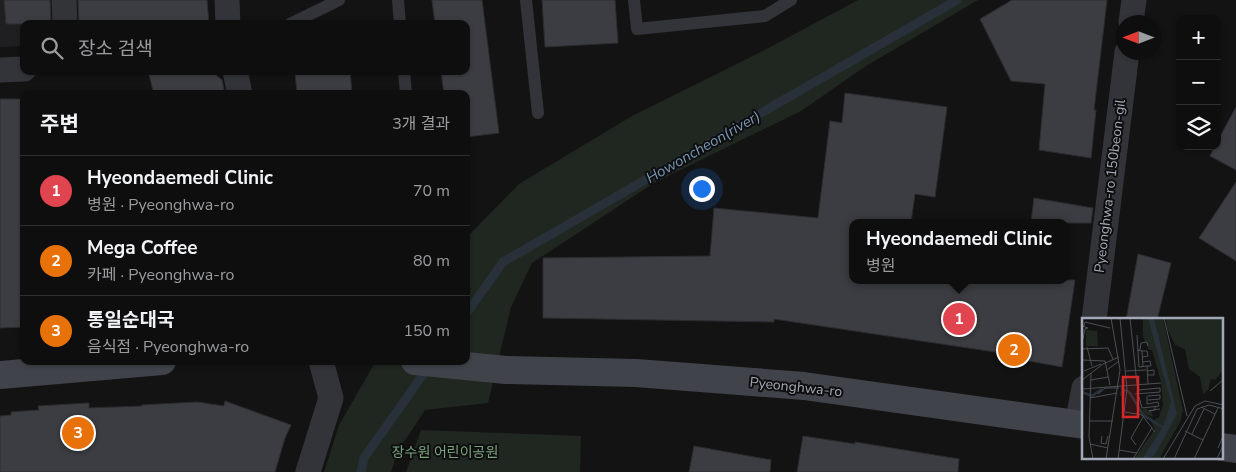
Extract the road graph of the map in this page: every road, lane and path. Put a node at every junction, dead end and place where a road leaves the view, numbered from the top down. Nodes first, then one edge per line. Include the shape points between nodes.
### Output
1 (64, 0) edge
2 (227, 0) edge
3 (339, 0) edge
4 (398, 0) edge
5 (526, 0) edge
6 (634, 0) edge
7 (791, 0) edge
8 (1134, 0) edge
9 (1132, 15) edge
10 (65, 20) edge
11 (228, 20) edge
12 (298, 20) edge
13 (400, 20) edge
14 (1126, 60) edge
15 (20, 69) edge
16 (0, 70) edge
17 (235, 75) edge
18 (404, 75) edge
19 (239, 90) edge
20 (406, 90) edge
21 (538, 113) dead end
22 (1094, 318) edge
23 (116, 365) edge
24 (322, 365) edge
25 (456, 365) edge
26 (0, 375) edge
27 (1082, 406) edge
28 (1080, 424) edge
29 (308, 472) edge

1 - 10 street
2 - 11 street
3 - 12 lane
4 - 13 lane
5 - 21 lane
6 - 7 lane via 637,29 765,16
8 - 9 street
14 - 22 street, Pyeonghwa-ro 150beon-gil
15 - 16 street
17 - 19 street
18 - 20 lane
23 - 26 main road
24 - 29 street via 331,398
25 - 28 main road, Pyeonghwa-ro via 804,386
27 - 28 street

